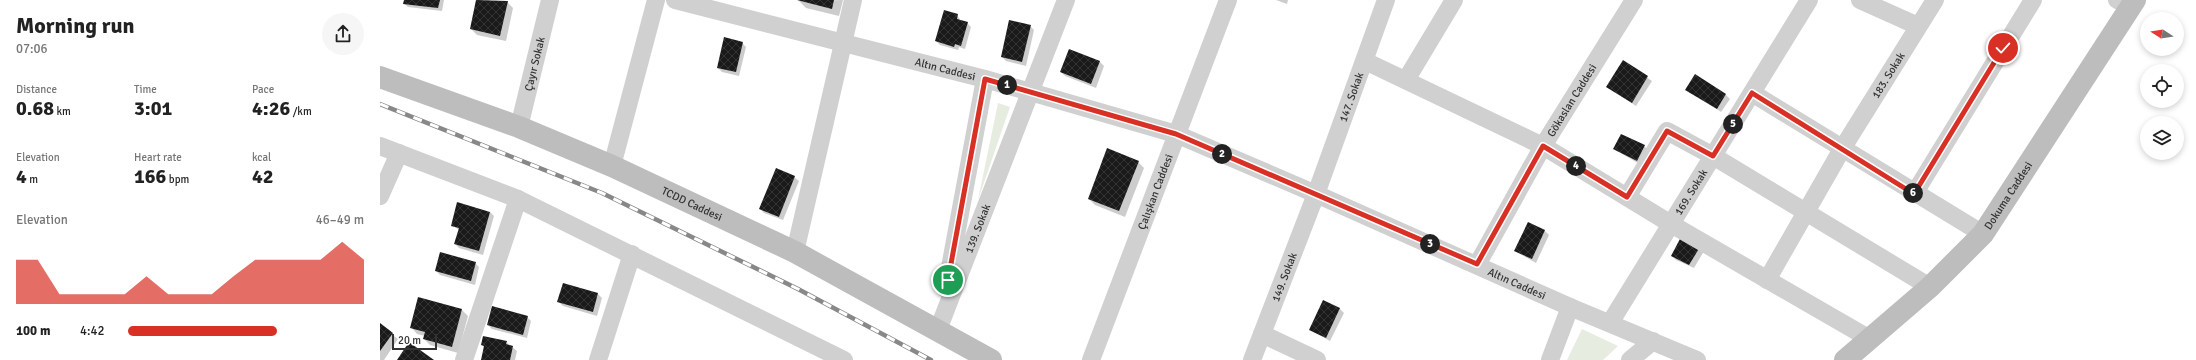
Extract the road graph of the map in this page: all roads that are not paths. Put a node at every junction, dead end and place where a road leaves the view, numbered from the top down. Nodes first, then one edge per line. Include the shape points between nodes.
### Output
1 (550, 0) edge
2 (656, 0) edge
3 (675, 0) edge
4 (853, 0) edge
5 (1066, 0) edge
6 (1228, 0) edge
7 (1386, 0) edge
8 (1454, 0) edge
9 (1634, 0) edge
10 (1809, 0) edge
11 (1860, 0) edge
12 (1935, 0) edge
13 (2033, 0) edge
14 (2128, 2) edge
15 (709, 4) edge
16 (1918, 26) junction
17 (843, 43) junction
18 (1365, 61) junction
19 (380, 77) edge
20 (985, 79) junction
21 (1406, 80) junction
22 (1032, 92) junction
23 (1752, 93) junction
24 (519, 127) junction
25 (1176, 134) junction
26 (380, 146) edge
27 (1543, 146) junction
28 (1842, 149) junction
29 (399, 154) junction
30 (1713, 156) junction
31 (612, 166) junction
32 (1316, 194) junction
33 (1914, 194) junction
34 (380, 196) edge
35 (1627, 197) junction
36 (518, 199) junction
37 (1806, 212) junction
38 (1671, 224) junction
39 (1983, 234) junction
40 (795, 252) junction
41 (632, 254) junction
42 (1477, 264) junction
43 (1767, 280) junction
44 (1930, 287) junction
45 (1570, 307) junction
46 (1610, 323) junction
47 (938, 330) junction
48 (1262, 334) junction
49 (1870, 339) junction
50 (1653, 341) junction
51 (838, 359) edge
52 (464, 360) edge
53 (598, 360) edge
54 (991, 360) edge
55 (1091, 360) edge
56 (1252, 360) edge
57 (1317, 360) edge
58 (1550, 360) edge
59 (1630, 360) edge
60 (1697, 360) edge
61 (1845, 360) edge

1 - 24 street, Çayır Sokak
2 - 31 street
3 - 15 street, Altın Caddesi
4 - 17 street
5 - 22 street, 139. Sokak
6 - 25 street, Çalışkan Caddesi
7 - 18 street, 147. Sokak
8 - 21 street
9 - 27 street, Gökaslan Caddesi
10 - 23 street, 169. Sokak
11 - 16 street
12 - 16 street, 183. Sokak
13 - 33 street
14 - 39 main road, Dokuma Caddesi
15 - 17 street, Altın Caddesi
16 - 28 street, 183. Sokak
17 - 20 street, Altın Caddesi
17 - 40 street
18 - 21 street
18 - 32 street, 147. Sokak
19 - 24 main road, TCDD Caddesi
20 - 22 street, Altın Caddesi
20 - 47 street, 139. Sokak
21 - 27 street
22 - 25 street, Altın Caddesi
22 - 47 street, 139. Sokak
23 - 28 street
23 - 30 street, 169. Sokak
24 - 31 main road, TCDD Caddesi
25 - 32 street, Altın Caddesi
25 - 55 street, Çalışkan Caddesi
26 - 29 street
27 - 35 street
27 - 42 street, Gökaslan Caddesi
28 - 33 street
28 - 37 street, 183. Sokak
29 - 34 street
29 - 36 street
30 - 35 street via 1667,131
30 - 37 street
30 - 38 street, 169. Sokak
31 - 40 main road, TCDD Caddesi
32 - 42 street, Altın Caddesi
32 - 48 street, 149. Sokak
33 - 39 street
35 - 38 street
36 - 41 street
36 - 52 street
37 - 43 street, 183. Sokak
37 - 44 street
38 - 43 street
38 - 46 street, 169. Sokak
39 - 44 main road, Dokuma Caddesi
40 - 47 main road, TCDD Caddesi
41 - 51 street
41 - 53 street
42 - 45 street, Altın Caddesi
43 - 49 street
44 - 49 main road, Dokuma Caddesi
45 - 46 street, Altın Caddesi
45 - 58 street
46 - 50 street, Altın Caddesi
47 - 54 main road, TCDD Caddesi
48 - 56 street, 149. Sokak
48 - 57 street
49 - 61 main road, Dokuma Caddesi
50 - 59 street
50 - 60 street, Altın Caddesi

